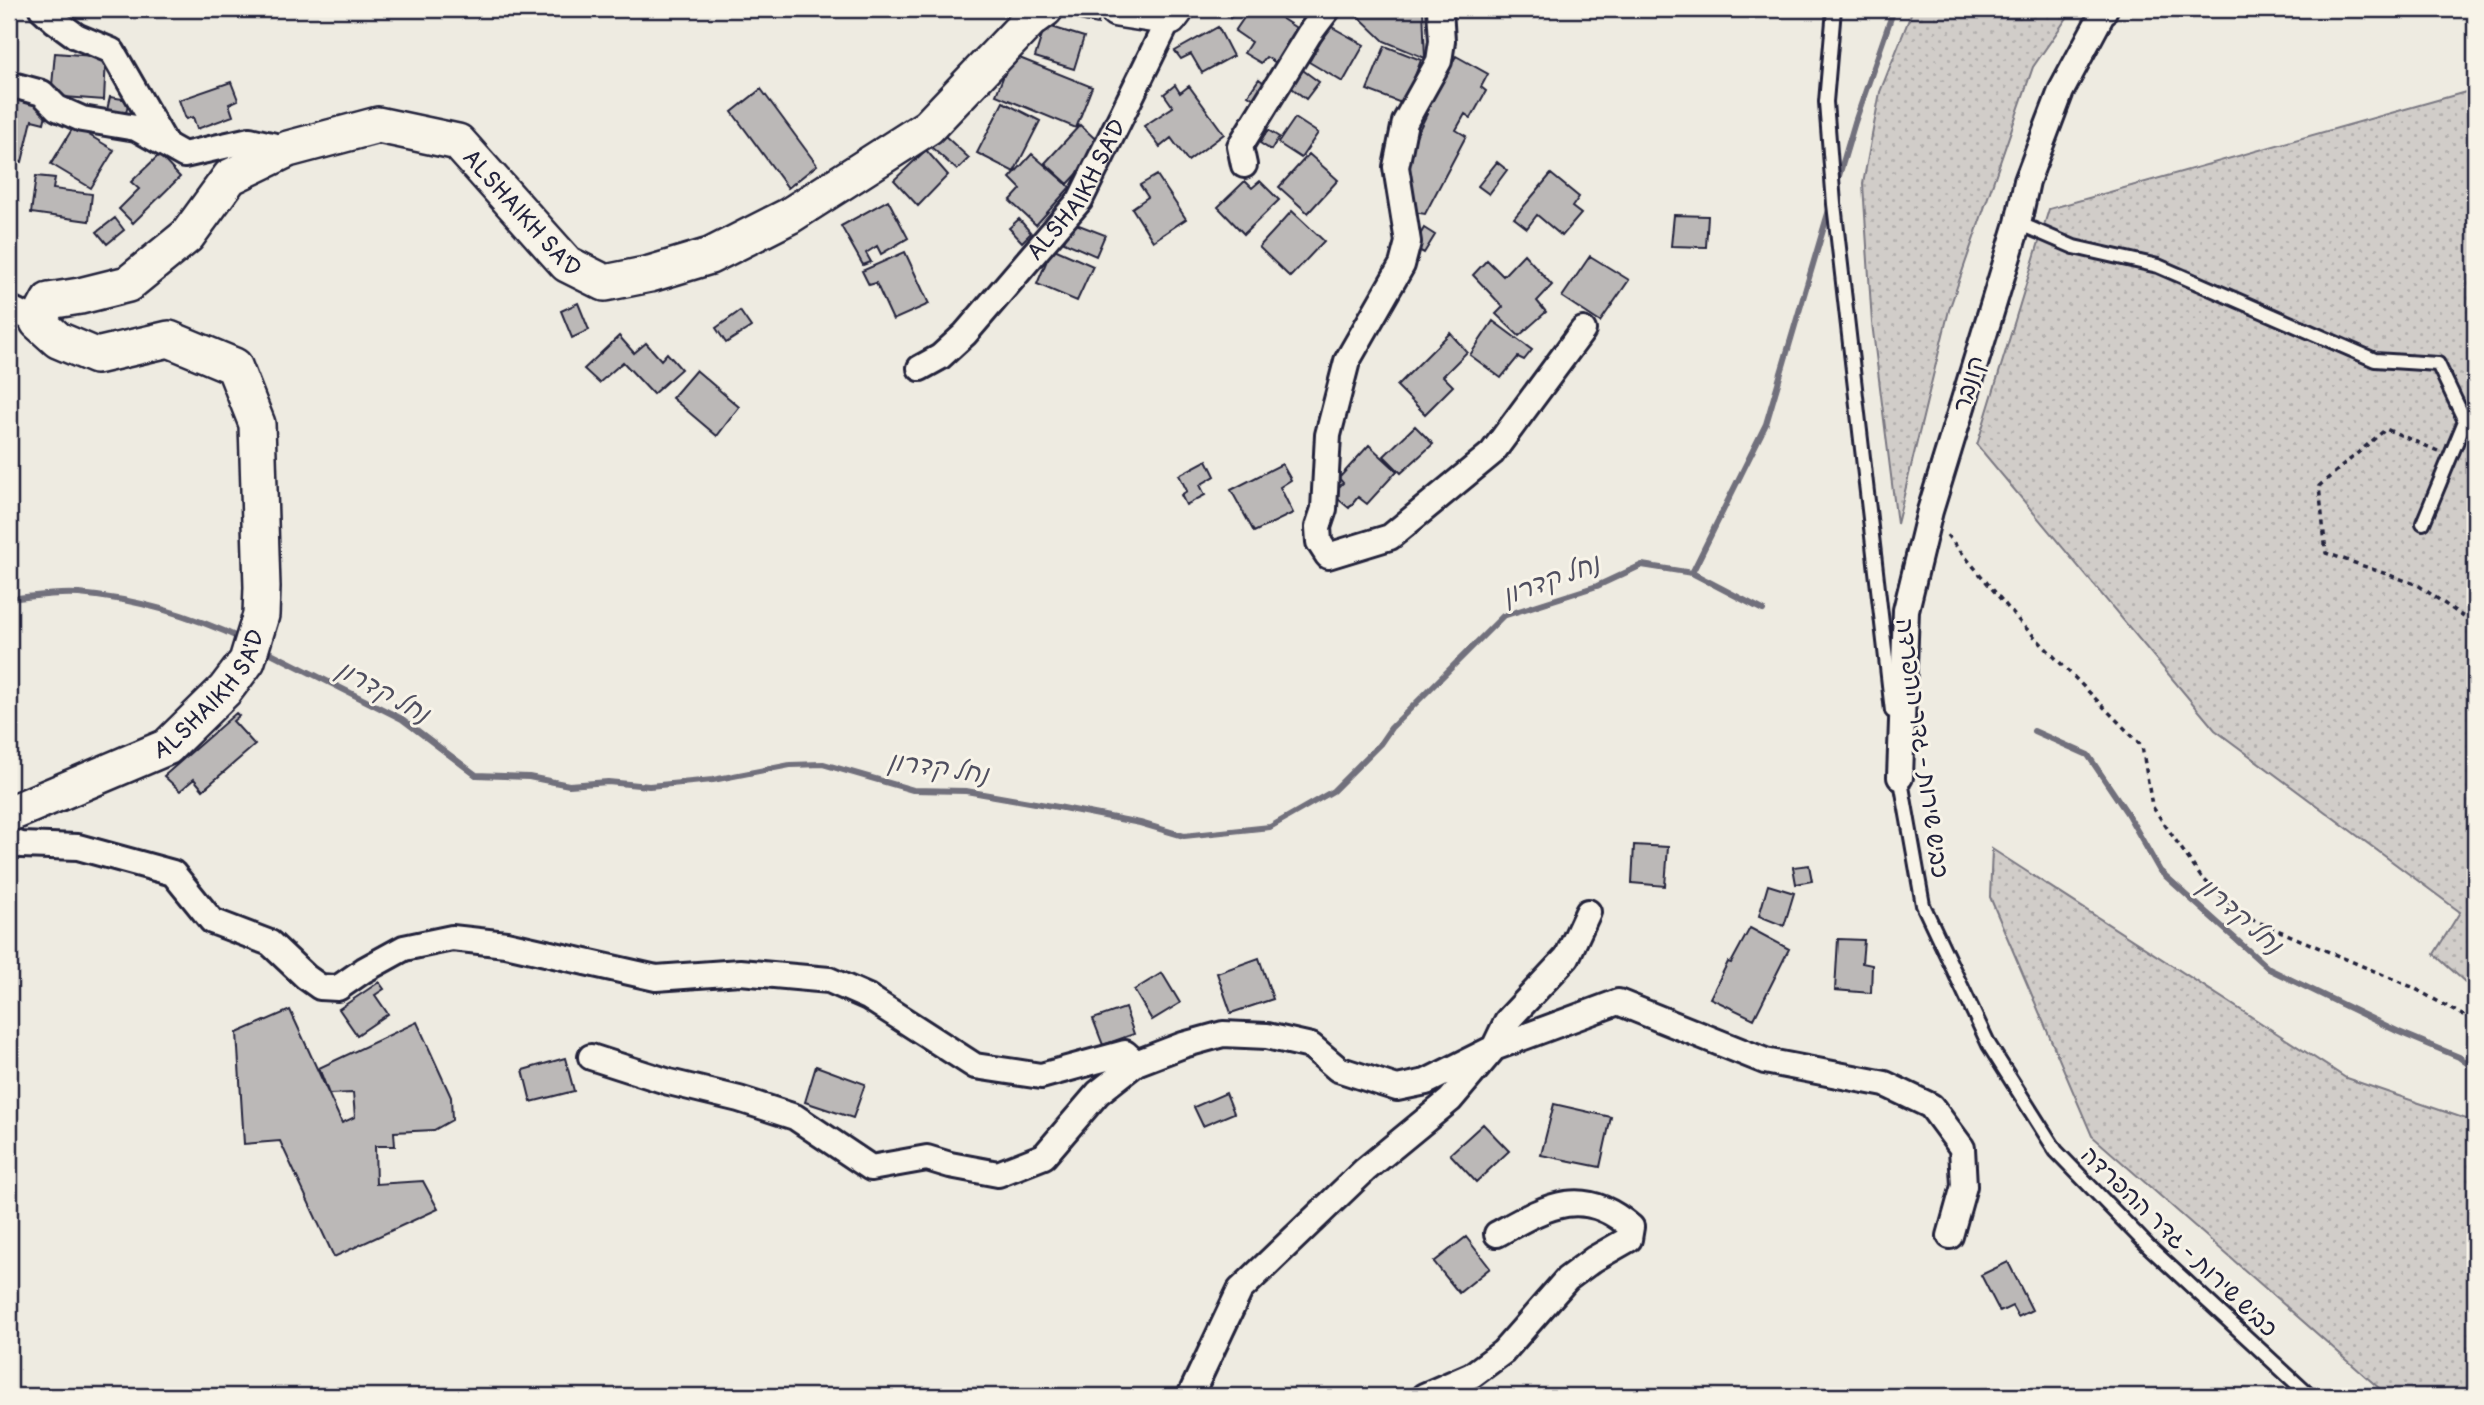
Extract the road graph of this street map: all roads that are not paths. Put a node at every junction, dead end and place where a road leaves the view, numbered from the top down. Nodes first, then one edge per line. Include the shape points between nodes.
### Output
1 (42, 9) edge
2 (1045, 9) edge
3 (1117, 9) edge
4 (1328, 9) edge
5 (1440, 9) edge
6 (1833, 9) edge
7 (2105, 9) edge
8 (1173, 13) edge
9 (9, 84) edge
10 (165, 144) junction
11 (288, 149) junction
12 (1244, 165) dead end
13 (2018, 223) junction
14 (23, 315) edge
15 (1583, 330) dead end
16 (920, 368) dead end
17 (2423, 523) dead end
18 (1900, 776) junction
19 (9, 814) edge
20 (9, 841) edge
21 (1588, 912) dead end
22 (1494, 1048) junction
23 (592, 1057) dead end
24 (1136, 1063) junction
25 (1497, 1234) dead end
26 (1950, 1236) dead end
27 (1190, 1396) edge
28 (1424, 1396) edge
29 (2310, 1396) edge

1 - 10 street via 76,36 112,51
2 - 11 street, ALSHAIKH SA'D via 928,127 789,216 710,256 605,283 568,264 458,142 378,125
3 - 8 street, ALSHAIKH SA'D
4 - 12 street via 1240,146
5 - 15 street via 1439,61 1405,122 1396,167 1408,242 1402,265 1348,361 1328,435 1324,509 1318,527 1319,542 1328,556 1390,537 1492,453
6 - 18 lane, כביש שירות - גדר ההפרדה via 1826,102 1834,204
7 - 13 street, קונבר via 2061,91 2027,181
8 - 16 street, ALSHAIKH SA'D via 1080,200 965,334
9 - 10 street via 41,93 82,119 136,128
10 - 11 street via 184,155 250,140
11 - 14 street, ALSHAIKH SA'D via 230,177 187,236 128,284 49,301
13 - 17 lane via 2074,247 2158,265 2375,360 2438,365 2465,421
13 - 18 street, קונבר via 1930,511 1906,610
14 - 19 street, ALSHAIKH SA'D via 58,340 96,356 169,339 234,366 257,424 262,587 261,615 247,661 225,690 167,747
18 - 29 lane, כביש שירות - גדר ההפרדה via 1923,905 1989,1045 2056,1152 2149,1247
20 - 24 street via 78,846 173,873 212,921 270,943 320,987 338,988 404,948 452,938 506,944 656,978 740,972 829,980 868,997 975,1066 1041,1076 1125,1053
21 - 22 street via 1567,957 1507,1021
22 - 24 street via 1426,1082 1397,1088 1338,1069 1311,1046 1267,1036 1223,1034
22 - 26 street via 1618,1002 1765,1061 1885,1084 1931,1106 1962,1148 1964,1186
22 - 27 street via 1450,1100 1365,1170 1240,1290
23 - 24 street via 795,1116 871,1168 927,1158 998,1174 1044,1156 1098,1093
25 - 28 street via 1562,1203 1592,1205 1616,1214 1631,1227 1629,1239 1567,1279 1503,1352 1472,1375

